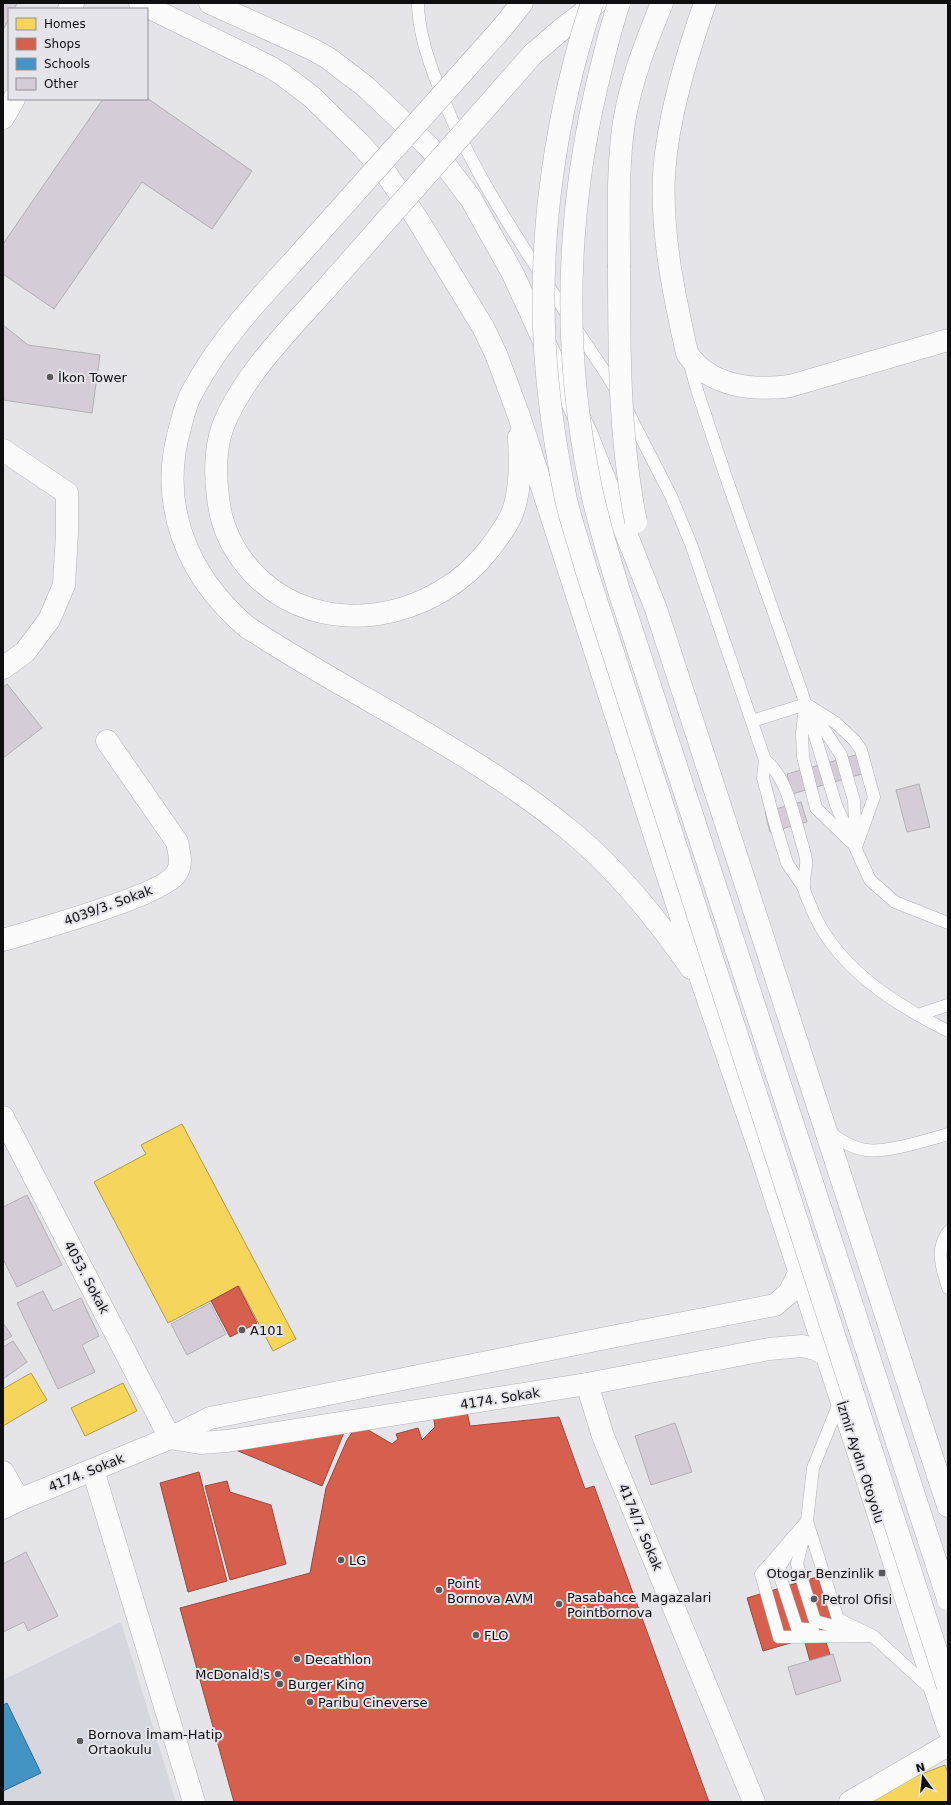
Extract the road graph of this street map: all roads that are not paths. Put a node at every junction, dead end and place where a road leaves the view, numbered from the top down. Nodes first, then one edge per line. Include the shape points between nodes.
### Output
1 (140, 3) edge
2 (210, 3) edge
3 (418, 3) edge
4 (522, 3) edge
5 (592, 3) edge
6 (596, 3) edge
7 (619, 3) edge
8 (662, 3) edge
9 (705, 3) edge
10 (13, 100) edge
11 (3, 118) edge
12 (948, 340) edge
13 (687, 354) junction
14 (519, 416) junction
15 (3, 450) edge
16 (656, 609) junction
17 (3, 668) edge
18 (806, 704) junction
19 (752, 721) junction
20 (107, 741) dead end
21 (765, 760) junction
22 (856, 847) junction
23 (804, 888) junction
24 (948, 923) edge
25 (3, 940) edge
26 (704, 988) junction
27 (948, 1006) edge
28 (918, 1015) junction
29 (943, 1028) edge
30 (3, 1117) edge
31 (826, 1129) junction
32 (948, 1134) edge
33 (948, 1232) edge
34 (799, 1273) junction
35 (948, 1288) edge
36 (826, 1356) junction
37 (587, 1384) junction
38 (840, 1400) junction
39 (170, 1438) junction
40 (93, 1470) junction
41 (3, 1472) edge
42 (11, 1504) edge
43 (948, 1506) edge
44 (807, 1521) junction
45 (948, 1599) edge
46 (873, 1636) junction
47 (943, 1692) edge
48 (948, 1728) edge
49 (948, 1745) edge
50 (194, 1802) edge
51 (754, 1802) edge
52 (850, 1802) edge

1 - 14 main road via 283,75 312,97 359,143 382,169 416,217 482,327 496,354
2 - 16 main road via 310,48 348,72 428,146 468,194 502,252 534,316 587,435
3 - 19 lane via 423,38 433,73 450,116 475,165 494,200 615,387 671,496 691,544
4 - 26 main road, bridge via 236,328 200,378 187,404 175,445 172,481 179,527 193,562 211,591 227,610 247,627 488,770 575,834 640,899
5 - 47 main road, bridge via 579,44 562,119 551,186 544,262 546,366 564,492 586,569
6 - 14 main road, bridge via 533,54 269,354 244,389 223,427 217,457 219,507 228,536 246,566 287,600 334,615 366,616 397,610 426,600 439,594 471,569 486,552 514,510 520,471
7 - 45 main road, bridge via 589,120 572,233 572,347 578,413 590,484 619,591
8 - 16 main road, bridge via 632,85 624,122 619,183 620,378 624,443 627,476
9 - 13 main road via 677,96 664,173 665,221 673,292
10 - 11 main road
12 - 13 main road via 790,386 767,388 736,385 718,379 700,369
13 - 18 lane via 727,480
14 - 26 main road
15 - 17 main road via 67,493 64,585 49,620 25,652
16 - 31 main road
18 - 19 lane
18 - 22 lane via 836,805
18 - 22 lane via 824,726 841,754 854,800
18 - 22 lane via 802,733 803,757 816,808
18 - 22 lane via 836,723 861,750 874,797
19 - 21 lane
20 - 25 main road, 4039/3. Sokak via 177,842 181,860 176,874 164,884 131,899
21 - 23 lane via 763,778 787,863
21 - 23 lane via 781,780 794,815 806,858
22 - 24 lane via 870,880 885,894 903,906
23 - 28 lane via 825,936 836,950 890,998
26 - 34 main road, İzmir Aydın Otoyolu
27 - 28 lane
28 - 29 lane
30 - 39 main road, 4053. Sokak
31 - 32 lane via 839,1140 868,1150 904,1145
31 - 43 main road
33 - 35 lane via 941,1244 940,1252
34 - 36 main road, İzmir Aydın Otoyolu
34 - 39 main road, 4174. Sokak via 789,1293 775,1305 227,1414 210,1418
36 - 37 main road, 4174. Sokak via 815,1349 802,1346 769,1349
36 - 38 main road, İzmir Aydın Otoyolu
37 - 39 main road, 4174. Sokak via 227,1441 200,1443
37 - 51 main road, 4174/7. Sokak via 603,1436
38 - 44 lane via 813,1468
38 - 47 main road, İzmir Aydın Otoyolu via 924,1650
39 - 40 main road, 4174. Sokak
40 - 42 main road, 4174. Sokak
40 - 50 main road
41 - 42 main road
44 - 46 lane via 838,1619
44 - 46 lane via 797,1564 815,1621
44 - 46 lane via 778,1570 797,1628
44 - 46 lane via 761,1574 780,1637
46 - 47 lane
47 - 48 main road
49 - 52 main road

